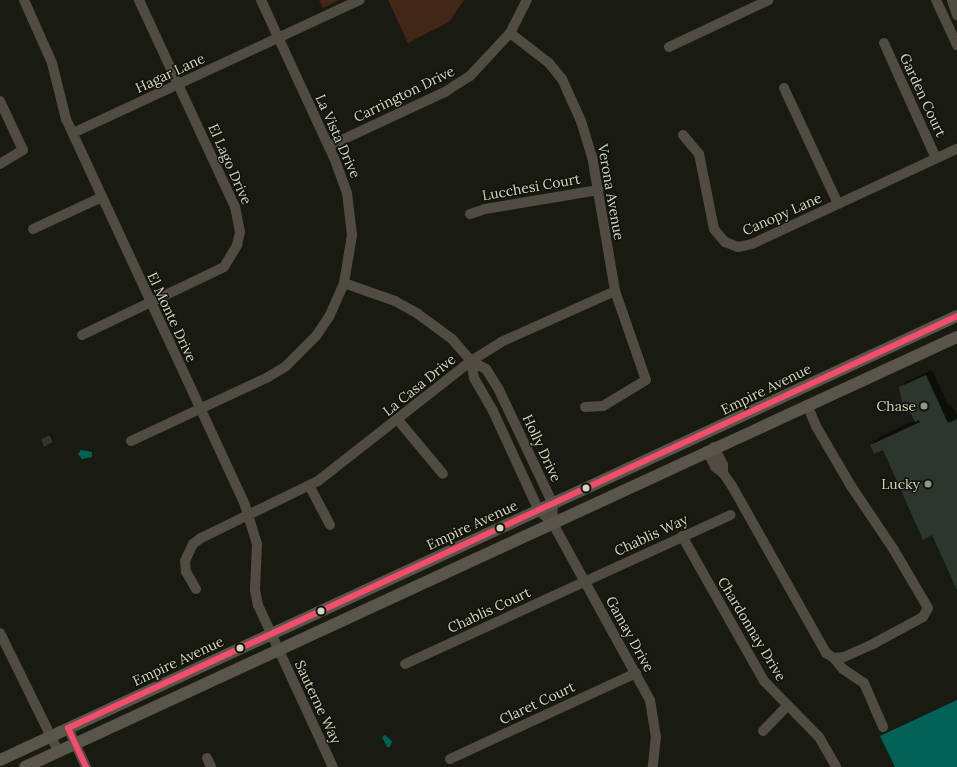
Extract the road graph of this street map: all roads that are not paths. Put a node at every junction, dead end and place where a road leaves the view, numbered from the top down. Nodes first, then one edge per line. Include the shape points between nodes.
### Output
1 (24, 0) edge
2 (139, 0) edge
3 (261, 0) edge
4 (360, 0) edge
5 (527, 0) edge
6 (769, 0) edge
7 (936, 0) edge
8 (952, 0) edge
9 (957, 15) edge
10 (510, 33) junction
11 (278, 38) junction
12 (884, 43) dead end
13 (957, 45) edge
14 (669, 47) dead end
15 (178, 84) junction
16 (784, 88) dead end
17 (0, 101) edge
18 (73, 133) junction
19 (683, 135) dead end
20 (329, 146) junction
21 (957, 149) edge
22 (936, 158) junction
23 (0, 164) edge
24 (598, 190) junction
25 (102, 197) junction
26 (838, 204) junction
27 (470, 214) dead end
28 (33, 229) dead end
29 (344, 283) junction
30 (615, 291) junction
31 (150, 303) junction
32 (957, 316) edge
33 (82, 335) dead end
34 (957, 336) edge
35 (472, 361) junction
36 (808, 405) junction
37 (585, 407) dead end
38 (200, 409) junction
39 (755, 411) junction
40 (398, 420) junction
41 (131, 441) dead end
42 (710, 449) junction
43 (443, 474) dead end
44 (310, 487) junction
45 (553, 504) junction
46 (539, 511) junction
47 (248, 515) junction
48 (730, 515) dead end
49 (552, 522) junction
50 (330, 525) dead end
51 (682, 536) junction
52 (584, 582) junction
53 (196, 589) dead end
54 (0, 633) edge
55 (271, 634) junction
56 (278, 649) junction
57 (834, 658) junction
58 (405, 664) dead end
59 (636, 673) junction
60 (787, 706) junction
61 (883, 727) dead end
62 (68, 728) junction
63 (763, 731) dead end
64 (51, 736) junction
65 (75, 744) junction
66 (58, 752) junction
67 (450, 759) dead end
68 (0, 760) edge
69 (24, 767) edge
70 (86, 767) edge
71 (333, 767) edge
72 (653, 767) edge
73 (836, 767) edge

1 - 18 street, El Monte Drive via 52,63 62,110
2 - 15 street, El Lago Drive
3 - 11 street, La Vista Drive
4 - 11 street, Hagar Lane
5 - 10 street, Carrington Drive
6 - 14 street
7 - 13 street
8 - 9 street
10 - 20 street, Carrington Drive via 483,65 459,84
10 - 24 street, Verona Avenue via 536,51 562,79 587,138
11 - 15 street, Hagar Lane
11 - 20 street, La Vista Drive
12 - 22 street, Garden Court
15 - 18 street, Hagar Lane
15 - 31 street, El Lago Drive via 235,207 240,232 234,250 224,267
16 - 26 street
17 - 23 street via 23,150
18 - 25 street, El Monte Drive
19 - 26 street, Canopy Lane via 699,154 714,229 732,245 752,244
20 - 29 street, La Vista Drive via 342,175 350,213 351,253
21 - 22 street, Canopy Lane
22 - 26 street, Canopy Lane
24 - 27 street, Lucchesi Court via 485,209
24 - 30 street, Verona Avenue
25 - 28 street
25 - 31 street, El Monte Drive
29 - 35 street, Holly Drive via 395,301 418,314 452,339
29 - 38 street, La Vista Drive via 329,317 316,336 290,362 268,377
30 - 35 street, La Casa Drive via 501,342
30 - 37 street, Verona Avenue via 646,380 603,406
31 - 33 street, El Lago Drive
31 - 38 street, El Monte Drive
32 - 39 main road, Empire Avenue
34 - 36 main road
35 - 40 street, La Casa Drive
35 - 45 street, Holly Drive via 486,369 499,390
35 - 46 street, Holly Drive via 474,378 493,411
36 - 42 main road
36 - 57 street via 816,426 851,486 894,550 928,608 923,617 898,631 844,657
38 - 41 street, La Vista Drive
38 - 47 street, El Monte Drive
39 - 42 main road via 739,425 709,439
39 - 45 main road, Empire Avenue
40 - 43 street
40 - 44 street, La Casa Drive
42 - 49 main road
42 - 57 street via 715,467 723,473 812,627 819,644
44 - 47 street, La Casa Drive
44 - 50 street
45 - 46 main road, Empire Avenue
45 - 49 street, Holly Drive
46 - 49 street, Holly Drive
46 - 55 main road, Empire Avenue
47 - 53 street, La Casa Drive via 193,544 185,561 186,572
47 - 55 street, El Monte Drive via 257,544 255,590
48 - 51 street, Chablis Way
49 - 52 street, Gamay Drive
49 - 56 main road
51 - 52 street, Chablis Way
51 - 60 street, Chardonnay Drive via 764,681
52 - 58 street, Chablis Court
52 - 59 street, Gamay Drive
54 - 64 street
55 - 56 street, El Monte Drive
55 - 62 main road, Empire Avenue
56 - 65 main road
56 - 71 street, Sauterne Way
57 - 61 street via 842,669 864,683
59 - 67 street, Claret Court
59 - 72 street, Gamay Drive via 650,700 656,736
60 - 63 street
60 - 73 street, Chardonnay Drive via 819,737
62 - 64 main road, Empire Avenue
62 - 65 street
64 - 66 street
64 - 68 main road, Empire Avenue
65 - 66 main road
65 - 70 street
66 - 69 main road

